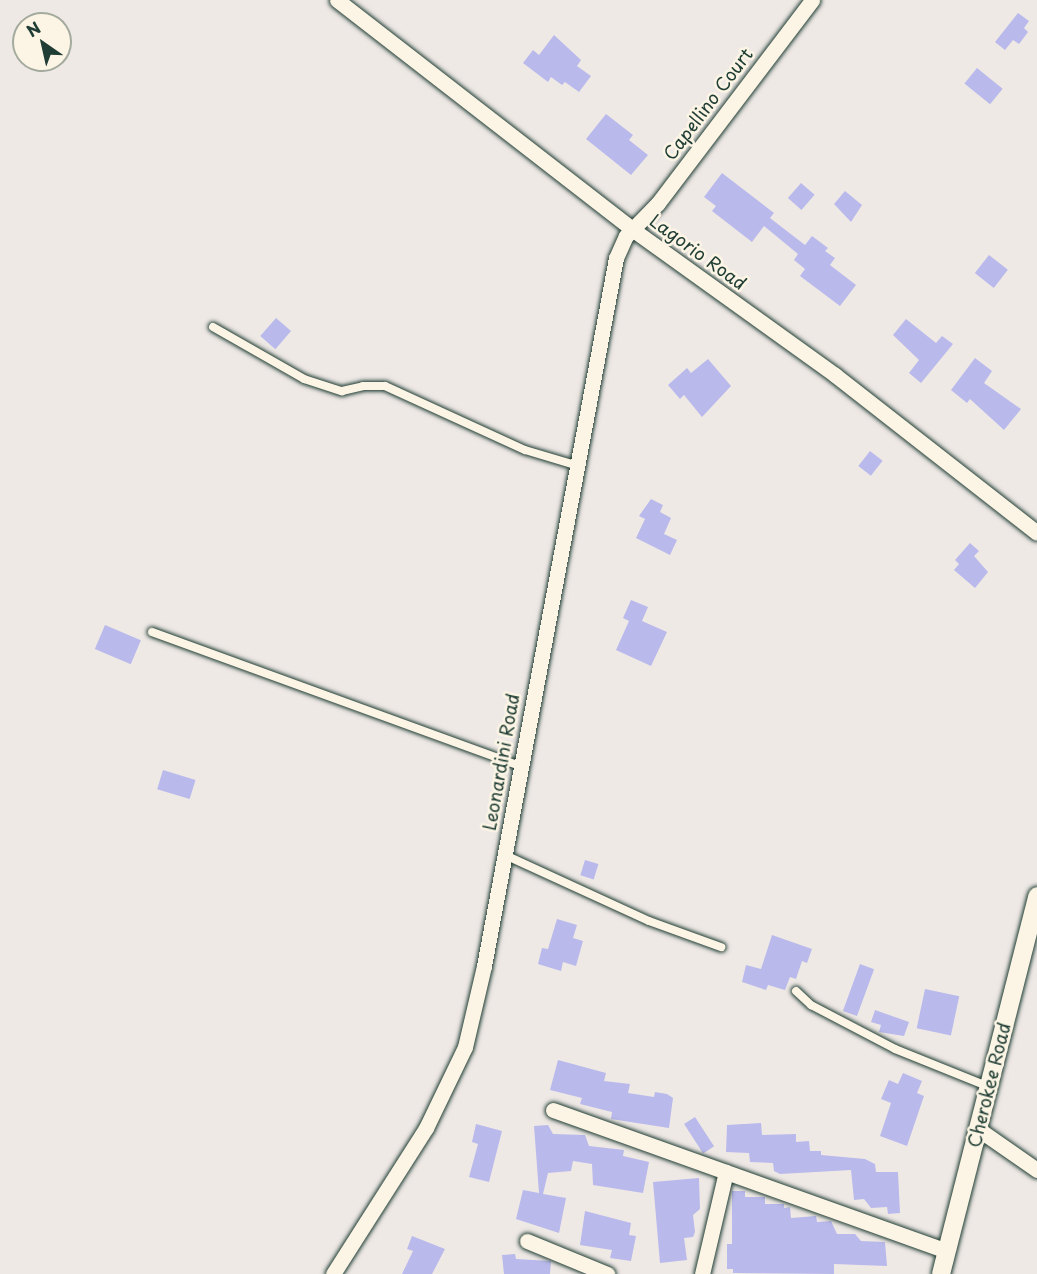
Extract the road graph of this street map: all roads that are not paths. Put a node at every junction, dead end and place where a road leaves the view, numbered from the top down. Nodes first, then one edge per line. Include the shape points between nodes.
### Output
1 (337, 0) edge
2 (812, 0) edge
3 (632, 229) junction
4 (213, 327) dead end
5 (575, 465) junction
6 (1037, 533) edge
7 (152, 632) dead end
8 (520, 766) junction
9 (504, 854) junction
10 (1037, 896) edge
11 (720, 947) dead end
12 (796, 991) dead end
13 (989, 1086) junction
14 (553, 1110) dead end
15 (978, 1129) junction
16 (1037, 1170) edge
17 (726, 1172) junction
18 (527, 1241) dead end
19 (947, 1251) junction
20 (333, 1274) edge
21 (607, 1274) edge
22 (702, 1274) edge
23 (941, 1274) edge

1 - 3 street, Lagorio Road
2 - 3 street, Capellino Court via 658,203
3 - 5 street, Leonardini Road via 616,258
3 - 6 street, Lagorio Road via 835,375
4 - 5 lane via 303,379 342,391 385,386 525,450
5 - 8 street, Leonardini Road
7 - 8 lane
8 - 9 street, Leonardini Road
9 - 11 lane via 649,921
9 - 20 street, Leonardini Road via 465,1047 426,1128
10 - 13 street, Cherokee Road
12 - 13 lane via 811,1005 895,1049
13 - 15 street, Cherokee Road
14 - 17 street
15 - 16 street
15 - 19 street, Cherokee Road
17 - 19 street
17 - 22 street
18 - 21 street
19 - 23 street, Cherokee Road

